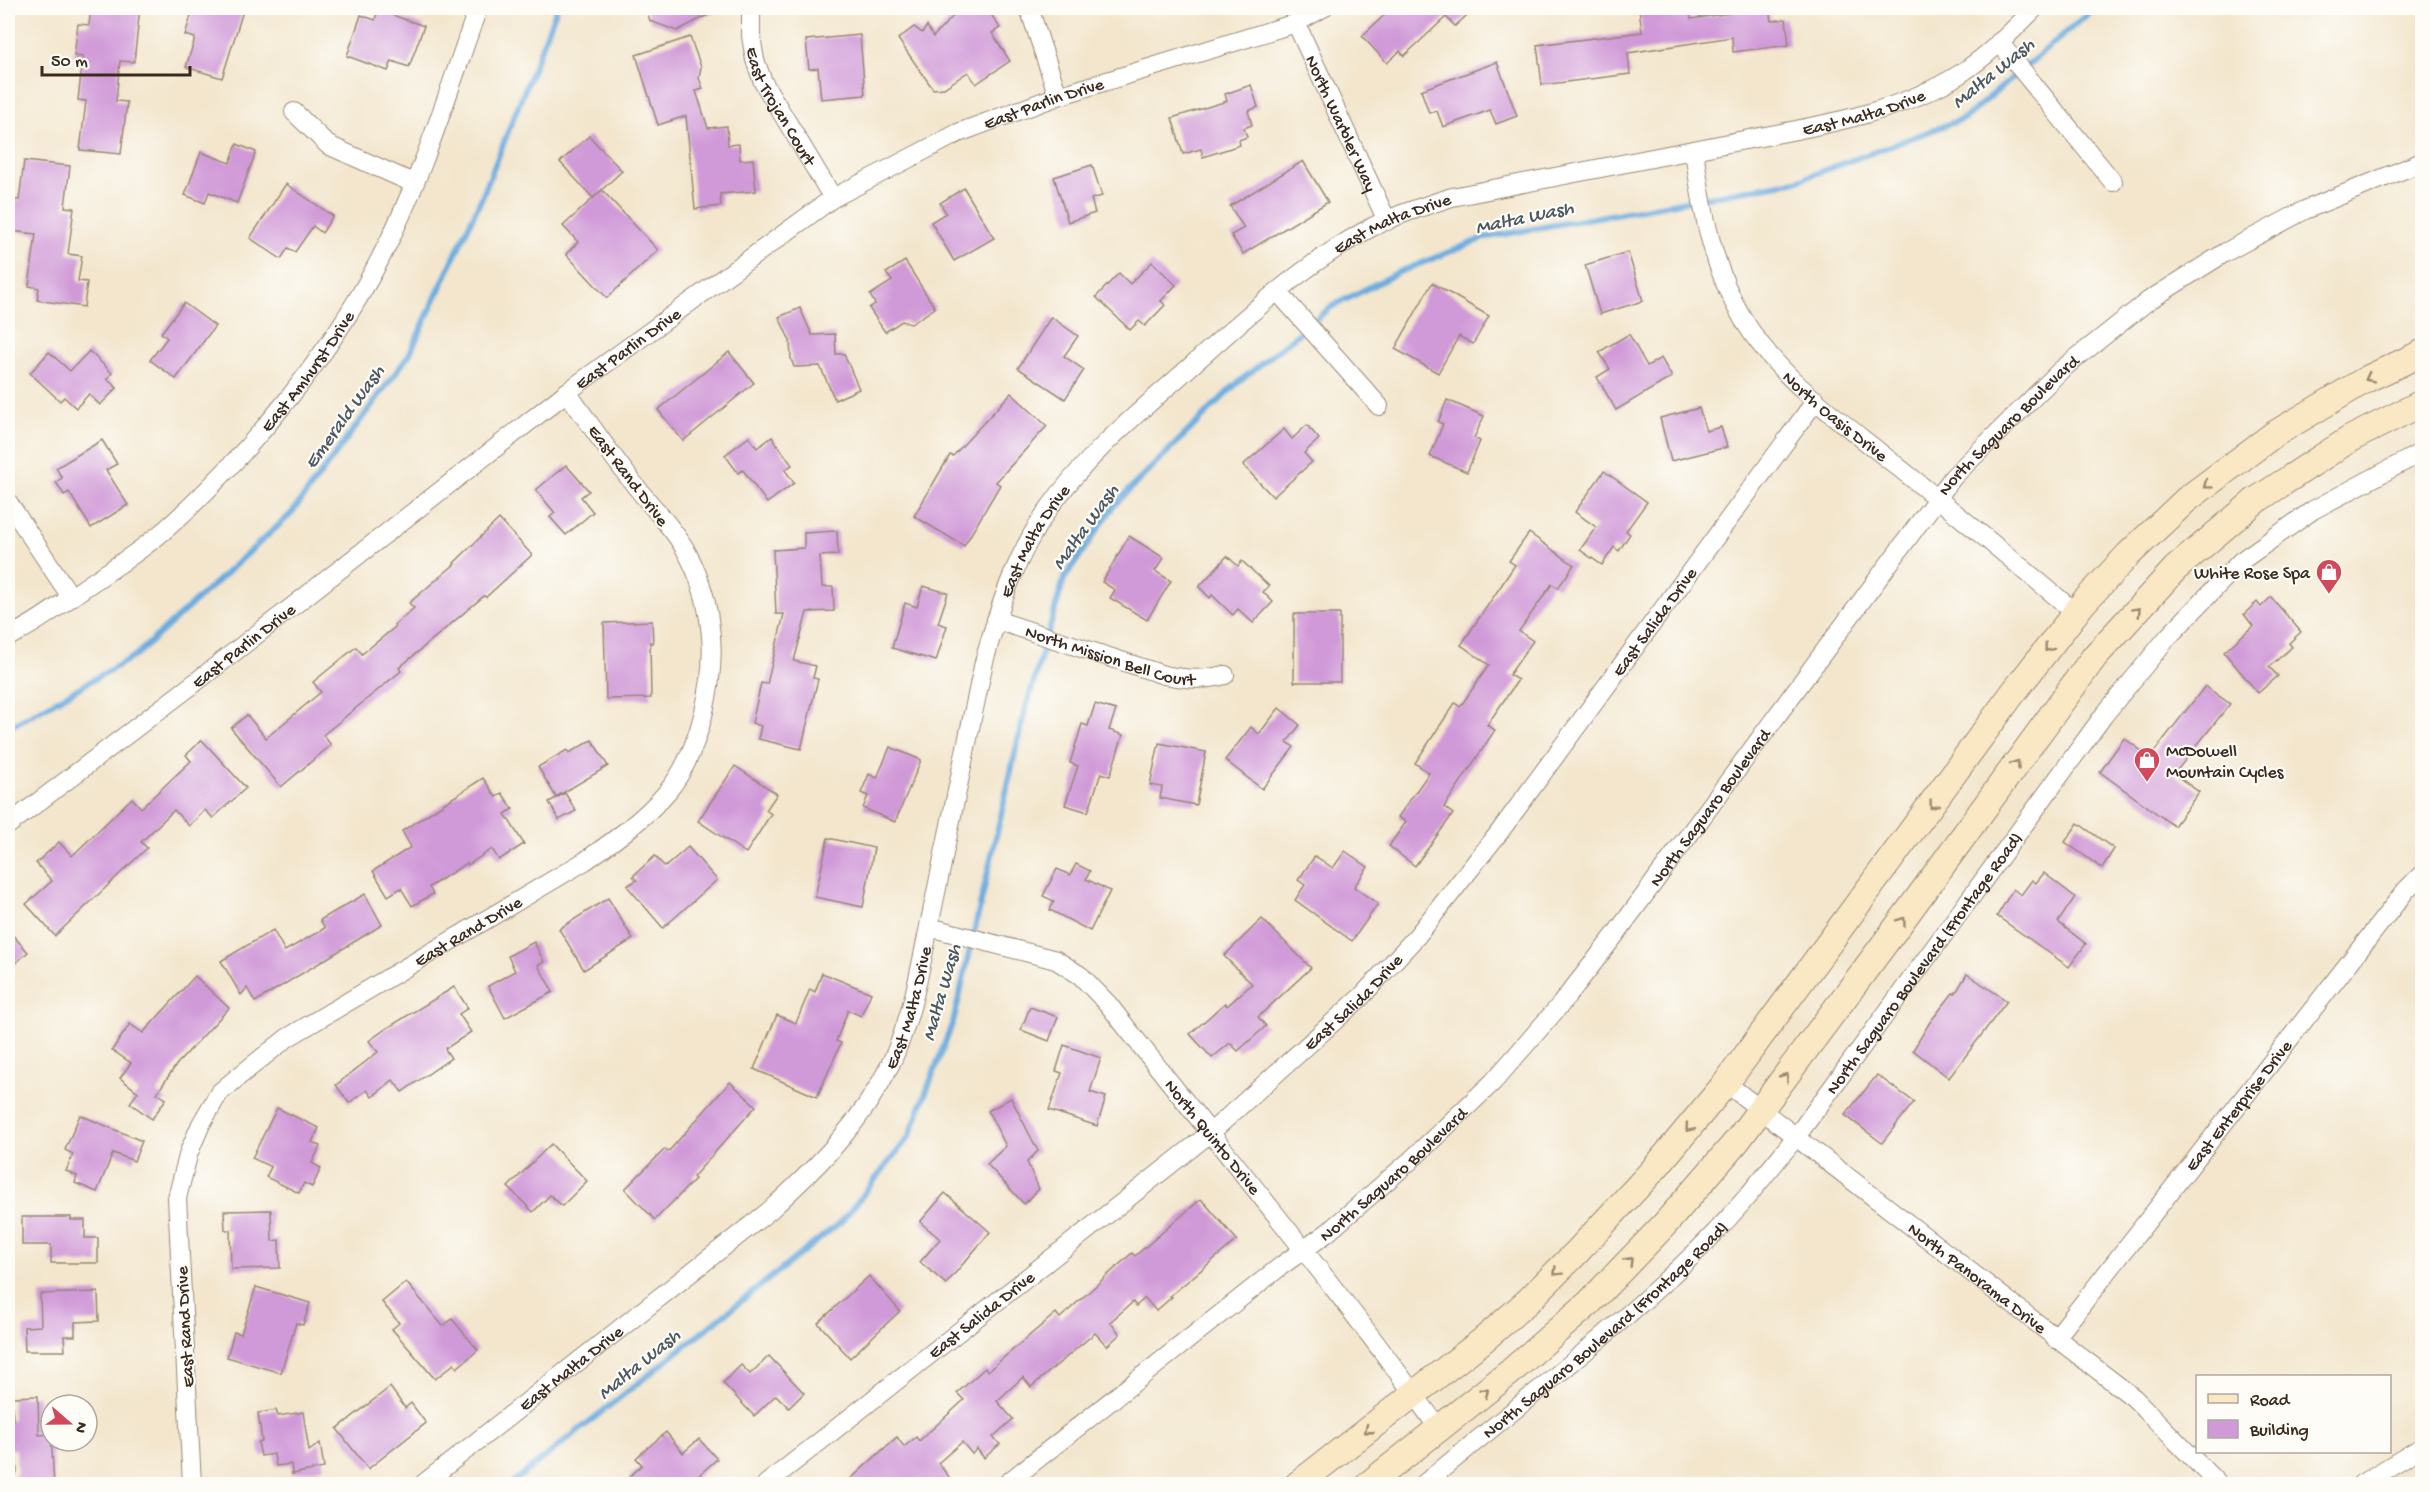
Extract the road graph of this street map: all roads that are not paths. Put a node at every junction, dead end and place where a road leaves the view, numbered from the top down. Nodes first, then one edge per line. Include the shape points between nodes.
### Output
1 (478, 8) edge
2 (751, 8) edge
3 (1029, 8) edge
4 (1323, 8) edge
5 (2035, 8) edge
6 (1296, 23) junction
7 (2000, 42) junction
8 (1058, 96) junction
9 (294, 112) dead end
10 (1694, 150) junction
11 (2422, 162) edge
12 (2113, 182) dead end
13 (413, 183) junction
14 (833, 198) junction
15 (1387, 221) junction
16 (1278, 292) junction
17 (2422, 353) edge
18 (567, 392) junction
19 (1816, 400) junction
20 (2422, 403) edge
21 (1379, 406) dead end
22 (2422, 452) edge
23 (1938, 498) junction
24 (8, 502) edge
25 (71, 597) junction
26 (2076, 613) junction
27 (996, 620) junction
28 (8, 637) edge
29 (1225, 675) dead end
30 (8, 825) edge
31 (2422, 874) edge
32 (929, 927) junction
33 (1726, 1083) junction
34 (1760, 1109) junction
35 (1209, 1134) junction
36 (1796, 1137) junction
37 (1303, 1250) junction
38 (2055, 1339) junction
39 (1414, 1394) junction
40 (1439, 1429) junction
41 (2422, 1447) edge
42 (192, 1485) edge
43 (423, 1485) edge
44 (766, 1485) edge
45 (1006, 1485) edge
46 (1298, 1485) edge
47 (1369, 1485) edge
48 (1424, 1485) edge
49 (2218, 1485) edge
50 (2361, 1485) edge

1 - 13 street, East Amhurst Drive
2 - 14 street, East Trojan Court via 751,36 763,82
3 - 8 street
4 - 6 street, East Parlin Drive
5 - 7 street, East Malta Drive
6 - 8 street, East Parlin Drive
6 - 15 street, North Warbler Way
7 - 10 street, East Malta Drive via 1959,74 1895,104 1833,122
7 - 12 street
8 - 14 street, East Parlin Drive via 958,133
9 - 13 street via 328,145
10 - 15 street, East Malta Drive via 1452,197
10 - 19 street, North Oasis Drive via 1713,252 1727,289 1759,343
11 - 23 street, North Saguaro Boulevard via 2305,210 2226,252 2148,301 2061,369 1953,477
13 - 25 street, East Amhurst Drive via 379,262 353,306 261,432 177,520
14 - 18 street, East Parlin Drive
15 - 16 street, East Malta Drive via 1317,260
16 - 21 street
16 - 27 street, East Malta Drive via 1114,433 1078,471 1046,512 1022,555
17 -> 26 main road via 2367,379 2273,435 2194,494 2129,554
18 - 30 street, East Parlin Drive
18 - 42 street, East Rand Drive via 685,549 702,590 710,628 710,671 704,709 690,754 669,789 646,815 615,840 287,1038 219,1093 189,1152 177,1198
19 - 23 street, North Oasis Drive
19 - 35 street, East Salida Drive via 1498,834 1417,936 1361,997
34 -> 20 main road via 2095,656 2175,569 2256,501 2350,439
22 - 36 street, North Saguaro Boulevard (Frontage Road) via 2313,510 2241,561 2167,638 2104,715
23 - 26 street, North Oasis Drive
23 - 37 street, North Saguaro Boulevard via 1561,1004 1493,1082 1411,1160
24 - 25 street
25 - 28 street, East Amhurst Drive via 35,624
26 -> 33 main road
27 - 29 street, North Mission Bell Court via 1164,675 1189,680
27 - 32 street, East Malta Drive via 971,720
31 - 38 street, East Enterprise Drive
32 - 35 street, North Quinto Drive via 1056,960 1081,976 1108,1004
32 - 43 street, East Malta Drive via 904,1032 889,1065 850,1130 818,1166 769,1211
33 - 34 street, North Panorama Drive
33 -> 39 main road via 1655,1168 1553,1276 1482,1341
34 - 36 street, North Panorama Drive
40 -> 34 main road via 1589,1303 1665,1224
35 - 37 street, North Quinto Drive
35 - 44 street, East Salida Drive
36 - 38 street, North Panorama Drive
36 - 48 street, North Saguaro Boulevard (Frontage Road) via 1698,1250
37 - 39 street, North Quinto Drive
37 - 45 street, North Saguaro Boulevard
38 - 49 street, North Panorama Drive via 2134,1398
39 - 40 street, North Quinto Drive
39 -> 46 main road
40 - 47 main road
41 - 50 street

